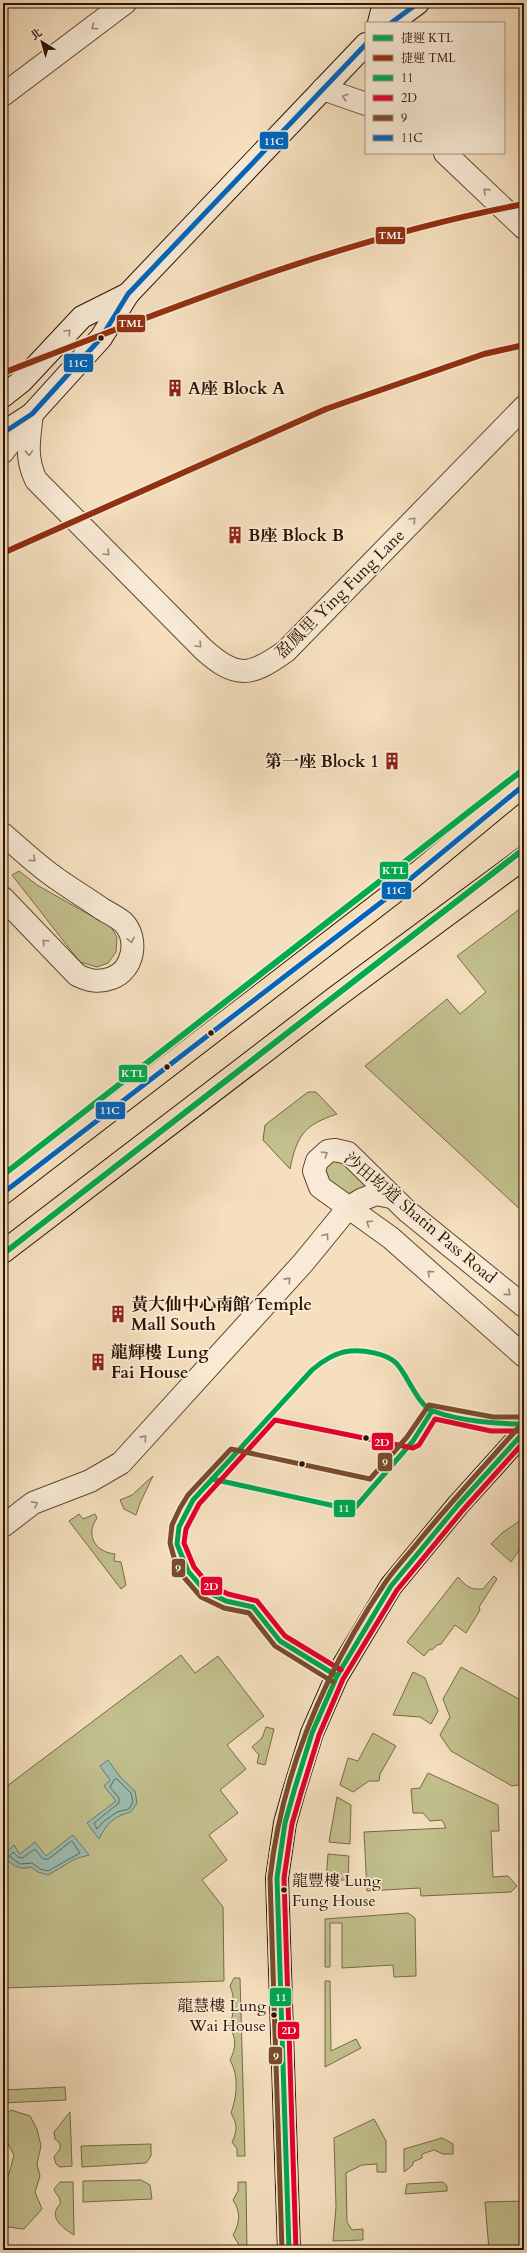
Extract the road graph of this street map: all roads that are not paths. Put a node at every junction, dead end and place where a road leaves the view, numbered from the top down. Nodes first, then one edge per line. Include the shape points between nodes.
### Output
1 (125, 3) edge
2 (384, 3) edge
3 (418, 3) edge
4 (378, 22) edge
5 (392, 22) edge
6 (365, 45) edge
7 (323, 89) junction
8 (3, 95) edge
9 (365, 104) edge
10 (447, 154) edge
11 (524, 228) edge
12 (128, 294) junction
13 (3, 396) edge
14 (524, 407) edge
15 (32, 414) junction
16 (3, 433) edge
17 (3, 452) edge
18 (524, 785) edge
19 (3, 834) edge
20 (524, 858) edge
21 (3, 898) edge
22 (3, 1193) edge
23 (391, 1197) junction
24 (348, 1208) junction
25 (3, 1252) edge
26 (524, 1306) edge
27 (524, 1356) edge
28 (524, 1432) edge
29 (3, 1526) edge
30 (289, 2250) edge

1 -> 8 street
2 - 4 street
3 - 5 street
6 - 7 street
9 -> 7 street
7 - 12 street
11 -> 10 street
13 -> 12 street via 22,381 82,317
12 - 15 street via 101,338
15 -> 14 street, 盈鳳里 Ying Fung Lane via 29,440 30,467 36,480 202,649 228,669 240,671 255,670 286,651
15 - 16 street
15 - 17 street
18 - 22 highway via 392,894
19 -> 21 street via 49,873 122,922 132,940 129,962 116,977 105,981 82,978
20 - 25 highway via 336,997
23 - 24 street via 376,1194
24 -> 23 street, 沙田㘭道 Shatin Pass Road via 320,1187 315,1178 317,1160 328,1151 348,1153
23 -> 26 street, 沙田㘭道 Shatin Pass Road
27 -> 24 street, 沙田㘭道 Shatin Pass Road via 391,1238
29 -> 24 street via 33,1503 90,1480 121,1463 304,1263
28 - 30 street via 431,1536 391,1586 336,1676 312,1733 294,1791 285,1823 277,1878

